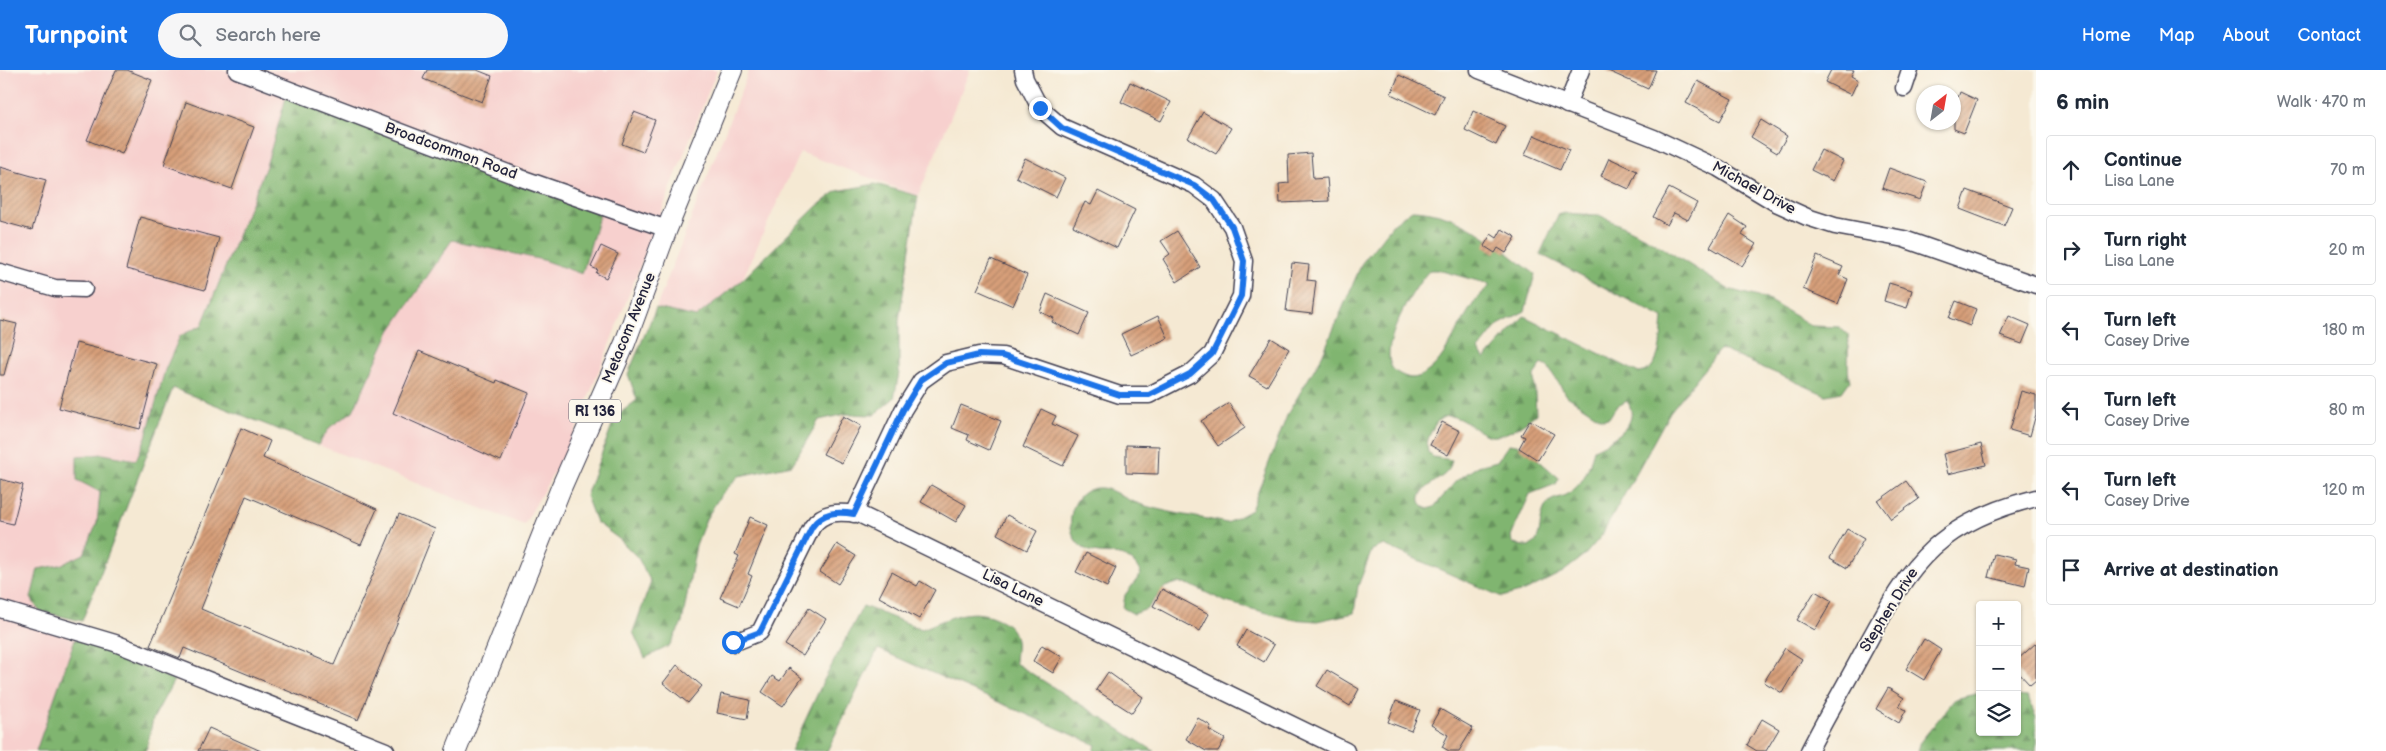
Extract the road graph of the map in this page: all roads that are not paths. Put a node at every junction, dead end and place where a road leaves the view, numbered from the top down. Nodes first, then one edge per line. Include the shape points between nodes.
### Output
1 (237, 70) edge
2 (732, 70) edge
3 (1023, 70) edge
4 (1479, 70) edge
5 (1580, 70) edge
6 (1910, 70) edge
7 (1904, 88) dead end
8 (1567, 105) junction
9 (667, 229) junction
10 (0, 272) edge
11 (2036, 285) edge
12 (84, 289) dead end
13 (2036, 498) edge
14 (854, 514) junction
15 (0, 609) edge
16 (733, 642) dead end
17 (386, 751) edge
18 (456, 751) edge
19 (1346, 751) edge
20 (1809, 751) edge

1 - 9 street, Broadcommon Road via 511,174
2 - 9 main road, Metacom Avenue / RI 136
3 - 14 street via 1040,108 1062,128 1194,185 1214,200 1232,227 1244,261 1241,296 1212,354 1190,374 1149,395 1120,395 1003,356 979,355 946,363 921,380 903,410
4 - 8 street, Michael Drive
5 - 8 street
6 - 7 street
8 - 11 street, Michael Drive via 1654,138 1718,168 1806,217 1904,239
9 - 18 main road, Metacom Avenue / RI 136 via 625,343 561,488
10 - 12 street via 54,288
13 - 20 street, Stephen Drive via 1975,520 1942,541 1923,558 1900,588
14 - 16 street, Lisa Lane via 838,511 818,518 760,632
14 - 19 street, Lisa Lane
15 - 17 street via 115,643

